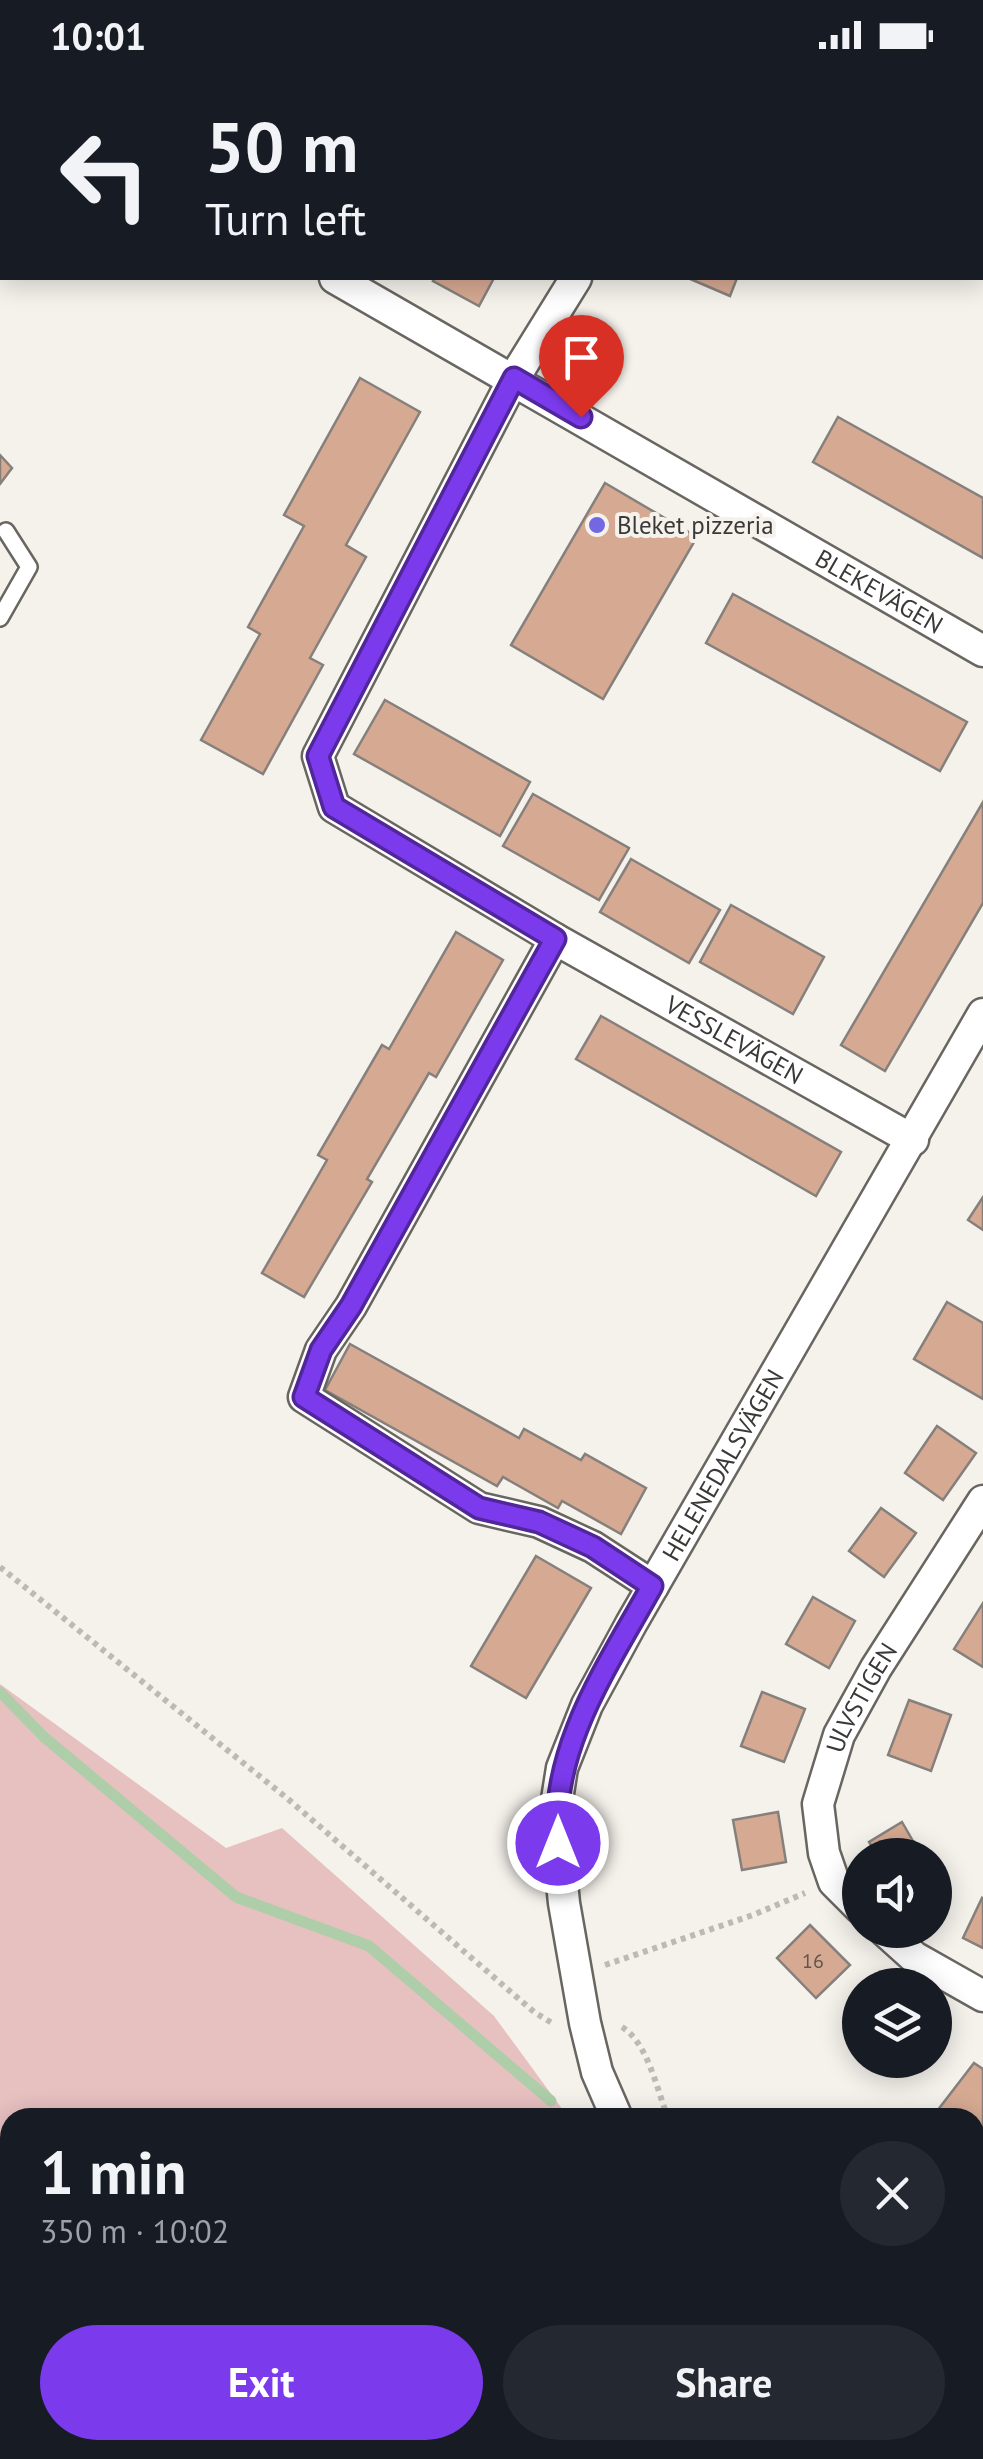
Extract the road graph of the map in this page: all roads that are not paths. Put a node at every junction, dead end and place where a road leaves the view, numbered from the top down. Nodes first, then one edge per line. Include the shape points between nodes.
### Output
1 (338, 280) edge
2 (575, 280) edge
3 (514, 378) junction
4 (6, 532) dead end
5 (0, 618) edge
6 (983, 651) edge
7 (555, 939) junction
8 (983, 1014) edge
9 (972, 1058) edge
10 (912, 1140) junction
11 (983, 1502) edge
12 (652, 1586) junction
13 (842, 1890) edge
14 (904, 1948) edge
15 (983, 1996) edge
16 (613, 2108) edge

1 - 3 street, BLEKEVÄGEN
2 - 3 street
3 - 6 street, BLEKEVÄGEN
3 - 7 street, VESSLEVÄGEN via 318,756 334,807
4 - 5 lane via 29,568
7 - 10 street, VESSLEVÄGEN
7 - 12 street via 321,1350 304,1397 479,1508 539,1522
8 - 9 street, HELENEDALSVÄGEN
9 - 10 street, HELENEDALSVÄGEN
10 - 12 street, HELENEDALSVÄGEN
11 - 13 street, ULVSTIGEN via 839,1735 818,1804 824,1853
12 - 16 street, HELENEDALSVÄGEN via 587,1705 562,1768 555,1812 585,2024
14 - 15 street

